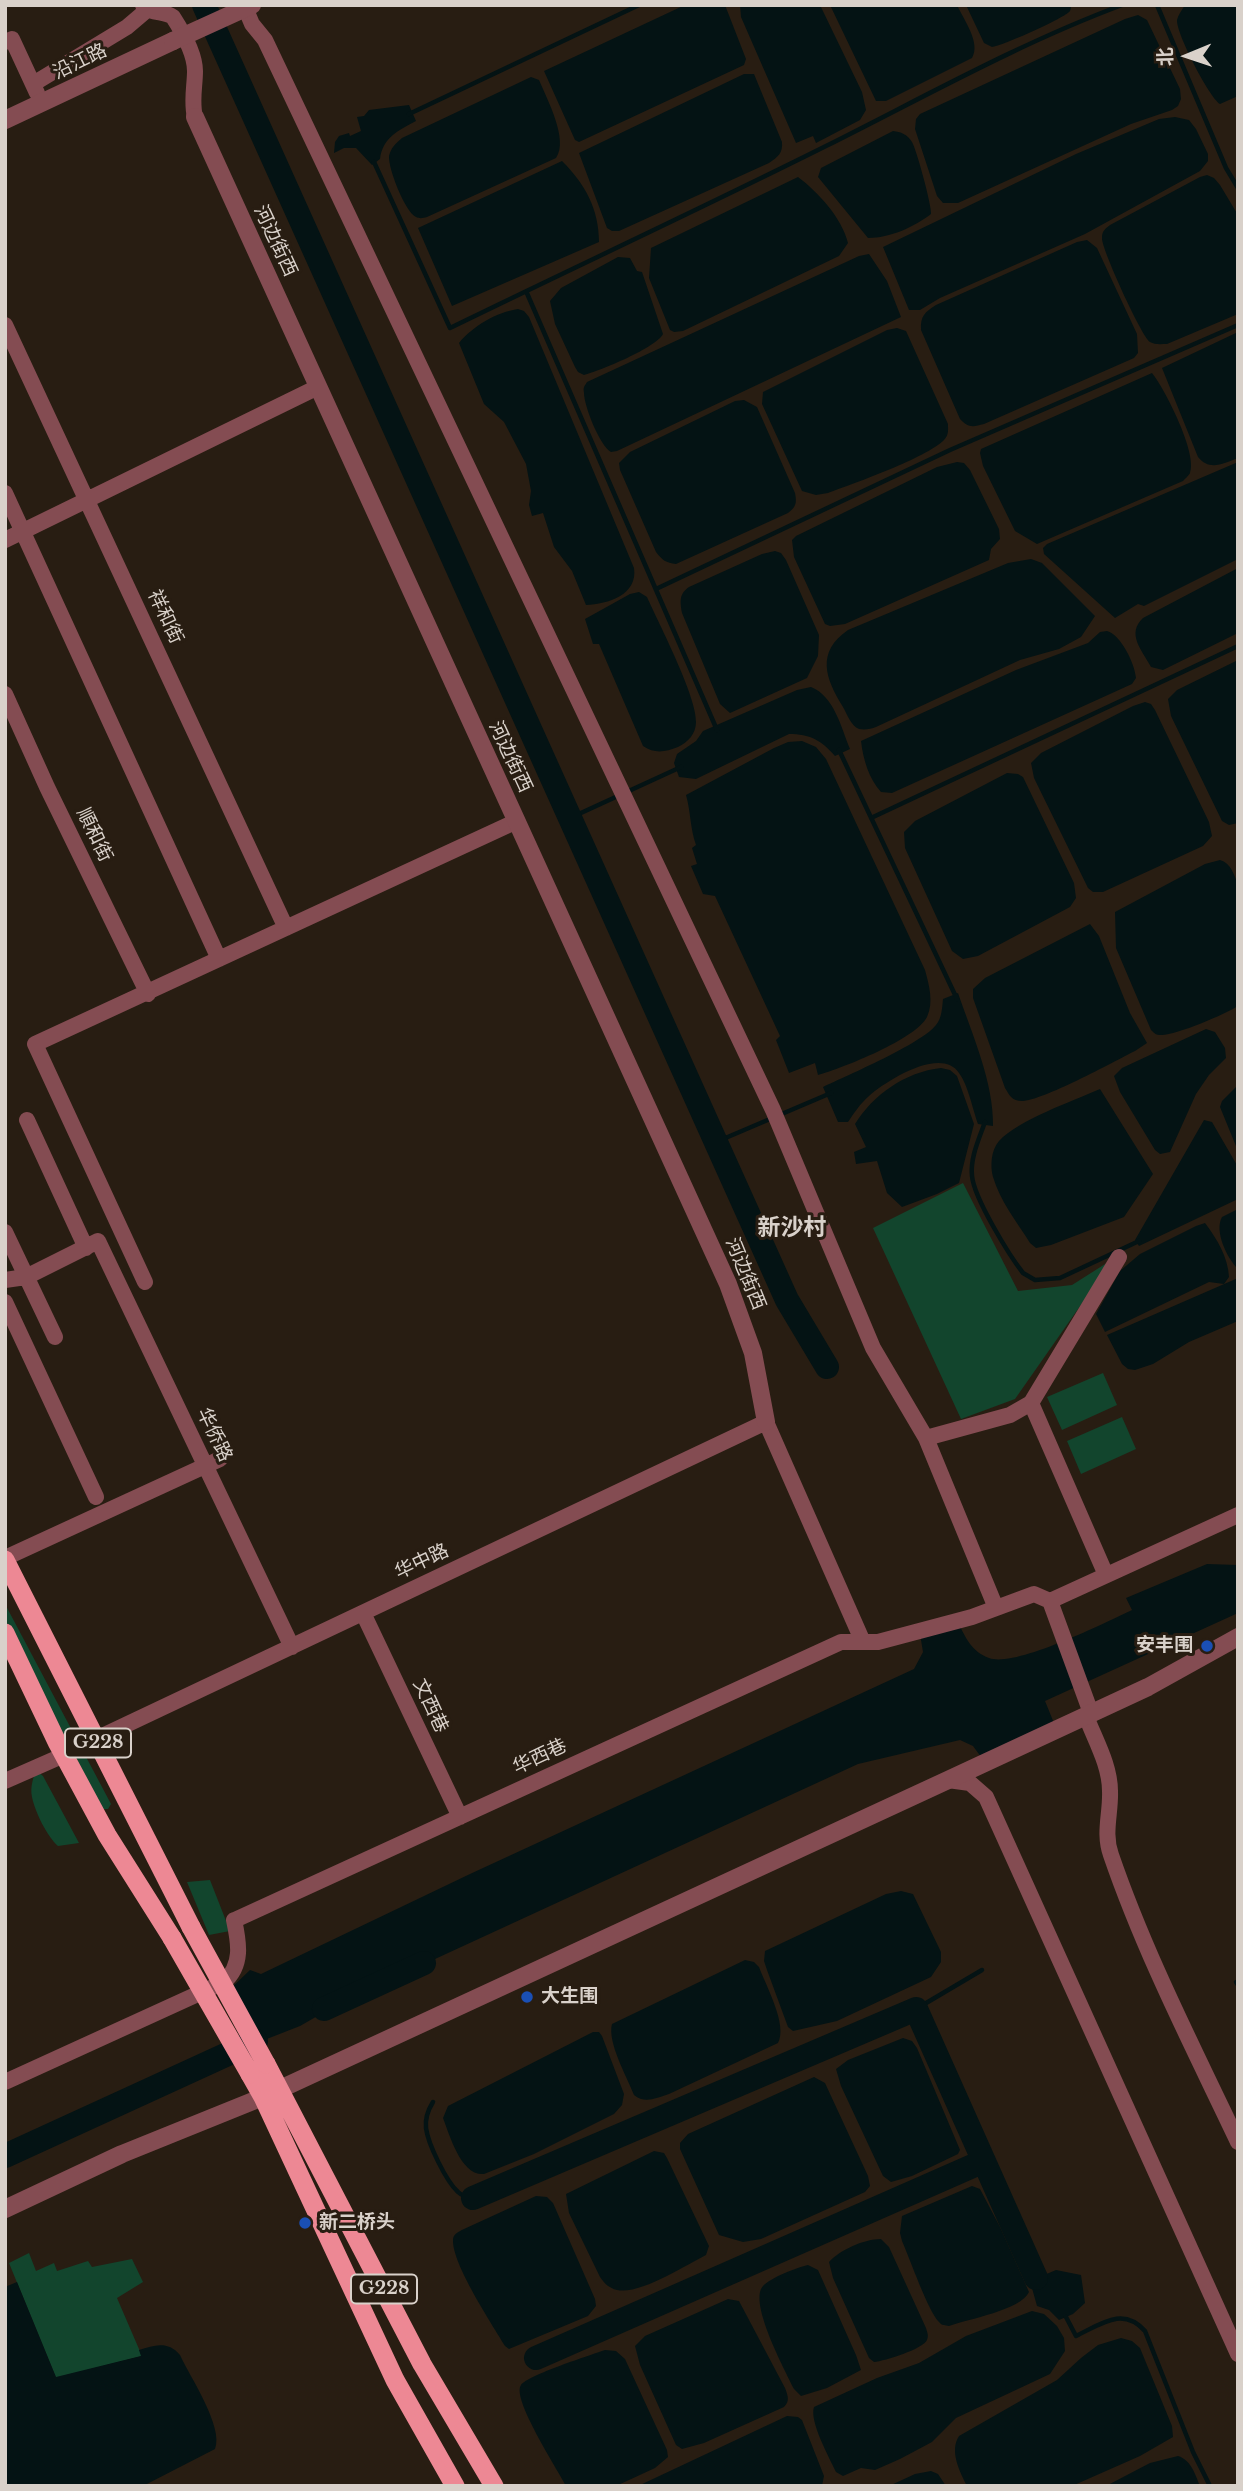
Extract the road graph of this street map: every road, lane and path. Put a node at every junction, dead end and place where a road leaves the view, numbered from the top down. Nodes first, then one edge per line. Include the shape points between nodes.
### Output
1 (244, 5) edge
2 (252, 5) edge
3 (145, 7) edge
4 (5, 42) edge
5 (33, 84) junction
6 (42, 103) junction
7 (195, 117) joint
8 (5, 120) edge
9 (5, 325) edge
10 (318, 387) junction
11 (5, 493) edge
12 (88, 500) junction
13 (24, 531) junction
14 (5, 540) edge
15 (5, 694) edge
16 (517, 821) junction
17 (286, 928) junction
18 (219, 959) junction
19 (148, 994) junction
20 (27, 1120) dead end
21 (5, 1232) edge
22 (92, 1244) junction
23 (1119, 1257) dead end
24 (26, 1277) junction
25 (5, 1280) edge
26 (145, 1282) dead end
27 (5, 1302) edge
28 (55, 1337) dead end
29 (1031, 1403) junction
30 (766, 1422) junction
31 (926, 1438) junction
32 (220, 1459) dead end
33 (96, 1497) dead end
34 (1238, 1515) edge
35 (5, 1559) edge
36 (1106, 1575) junction
37 (1050, 1601) junction
38 (996, 1608) junction
39 (363, 1613) junction
40 (5, 1633) edge
41 (1238, 1637) edge
42 (863, 1643) junction
43 (292, 1647) junction
44 (1089, 1715) junction
45 (96, 1739) junction
46 (71, 1752) dead end
47 (948, 1780) junction
48 (5, 1781) edge
49 (460, 1817) junction
50 (258, 2069) junction
51 (5, 2082) edge
52 (272, 2093) junction
53 (1238, 2141) edge
54 (5, 2209) edge
55 (1238, 2354) edge
56 (455, 2486) edge
57 (494, 2486) edge

1 - 31 street via 265,40 776,1117 873,1348
2 - 6 street, 沿江路, bridge
3 - 5 street via 127,27
3 - 7 street via 173,18 192,57
4 - 5 street via 12,39
5 - 6 street
6 - 8 street, 沿江路
7 - 10 street, 河边街西
9 - 12 street, 祥和街
10 - 12 street
10 - 16 street, 河边街西
11 - 13 street
12 - 13 street
12 - 17 street, 祥和街
13 - 14 street
13 - 18 street
15 - 19 street, 順和街
16 - 17 street
16 - 30 street, 河边街西 via 728,1284 753,1353
17 - 18 street
18 - 19 street
19 - 26 street via 36,1044
20 - 22 street, 华侨路
21 - 24 street
22 - 24 street
22 - 43 street, 华侨路
23 - 29 street
24 - 25 street
24 - 28 street
27 - 33 street
29 - 31 street via 1010,1415
29 - 36 street
30 - 39 street, 华中路
30 - 42 street
31 - 38 street
32 - 35 street
34 - 36 street
35 - 45 highway, G228
36 - 37 street
37 - 38 street, 华西巷 via 1034,1594
37 - 44 street
38 - 42 street, 华西巷
39 - 43 street, 华中路
39 - 49 street, 文西巷
40 - 50 highway, G228, bridge via 107,1835
41 - 44 street
42 - 49 street, 华西巷 via 841,1642
43 - 45 street, 华中路
44 - 47 street
44 - 53 street via 1111,1791 1109,1851 1146,1947
45 - 50 highway, G228, bridge
46 - 48 street
47 - 52 street
47 - 55 street via 970,1783 986,1797
49 - 51 street, 华西巷 via 235,1919 238,1958 224,1982
50 - 52 highway, G228
52 - 54 street via 122,2154
52 - 56 highway, G228 via 395,2380
52 - 57 highway, G228

